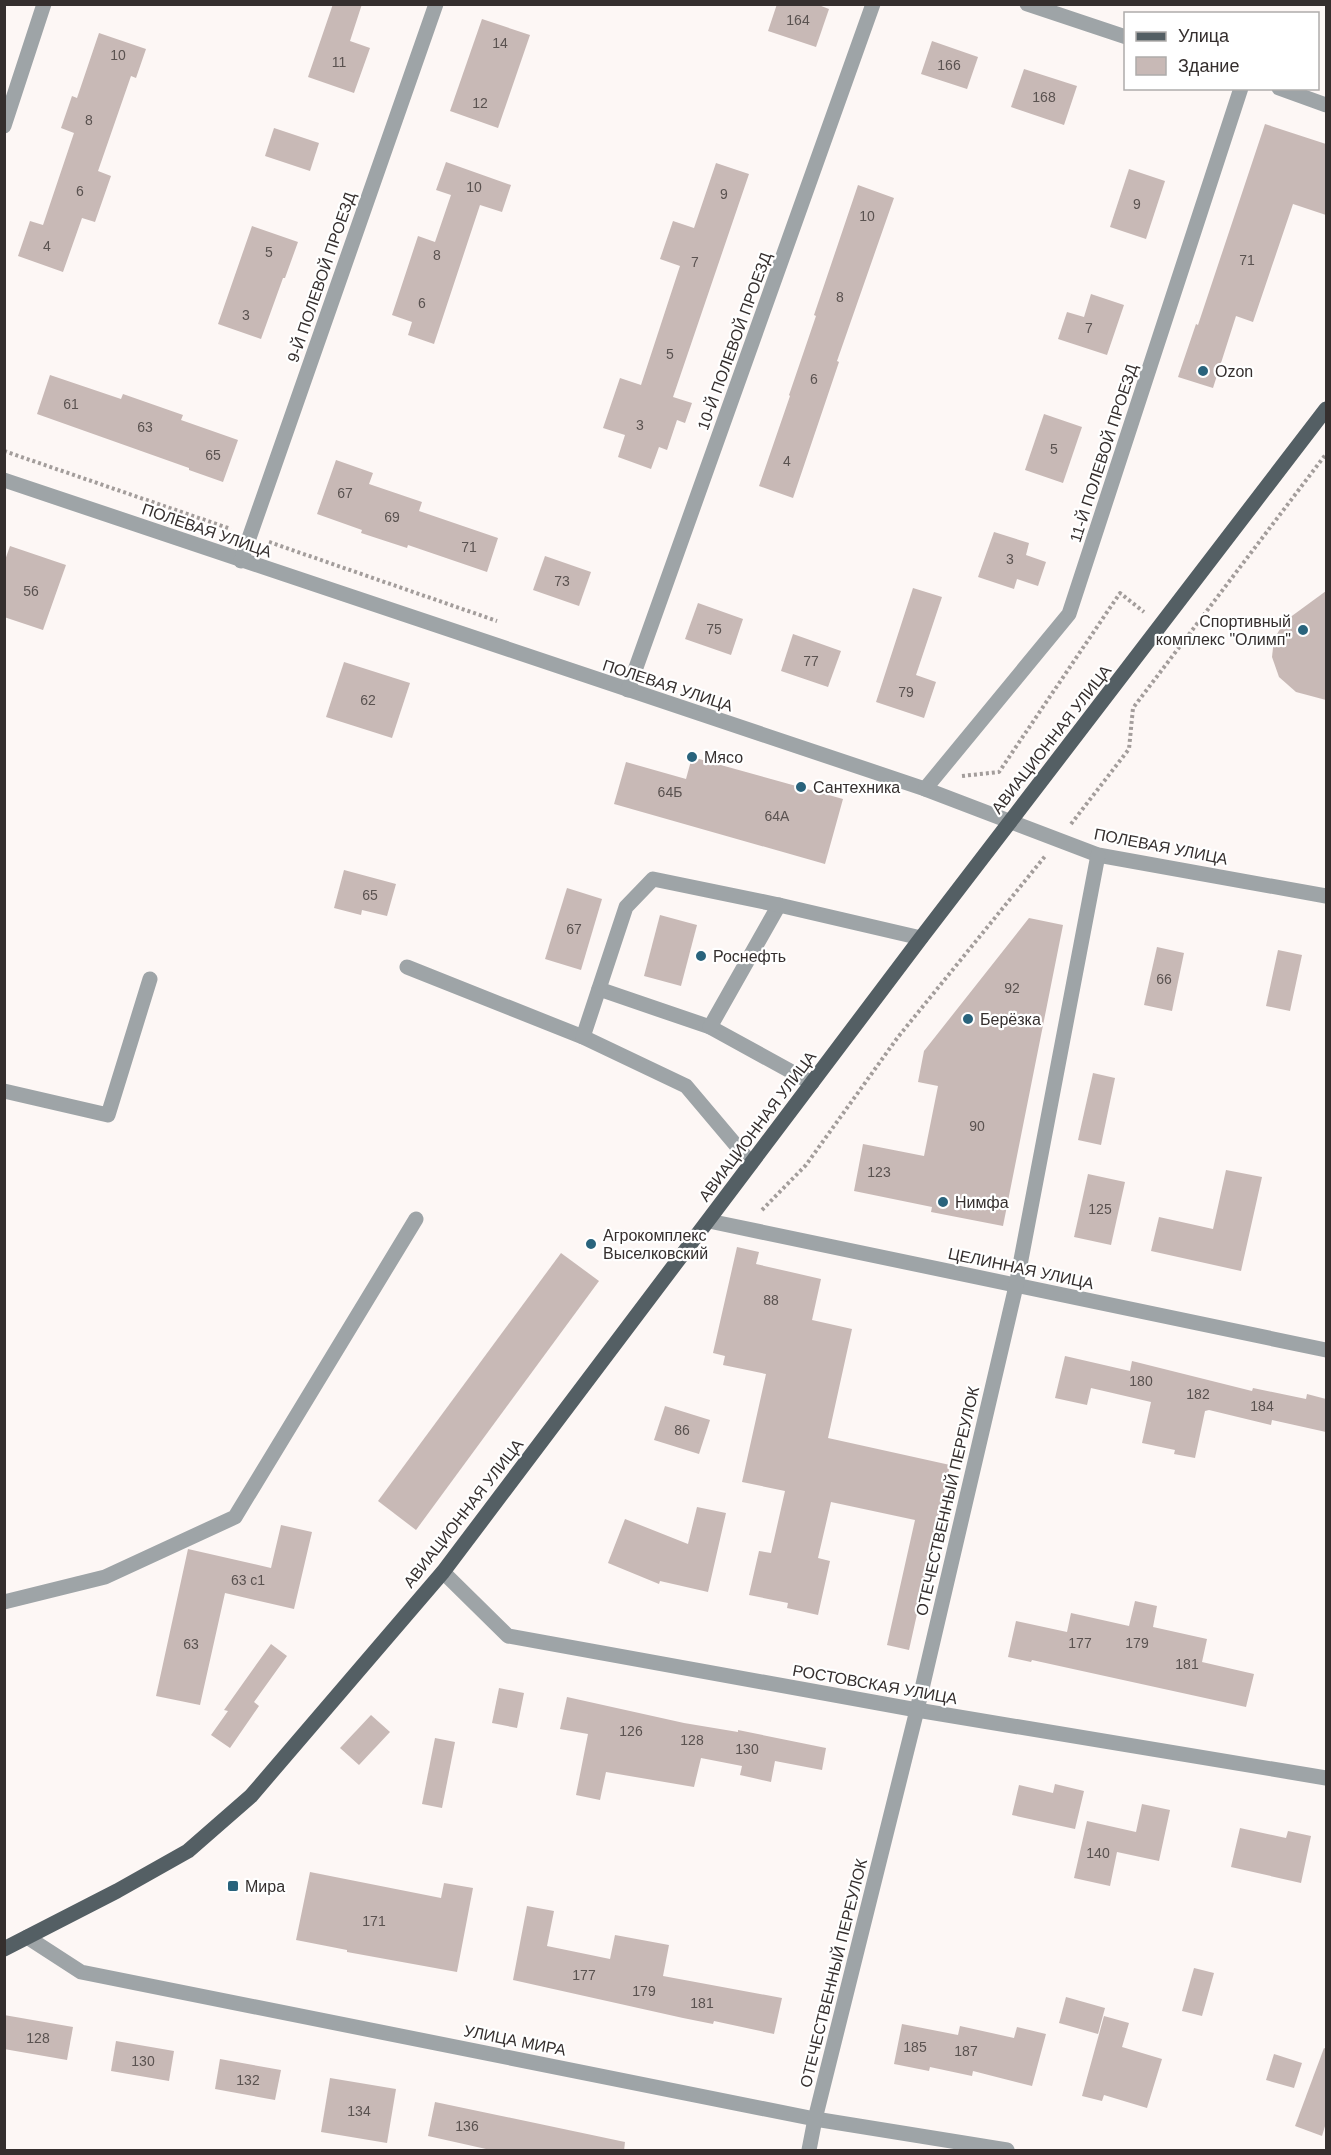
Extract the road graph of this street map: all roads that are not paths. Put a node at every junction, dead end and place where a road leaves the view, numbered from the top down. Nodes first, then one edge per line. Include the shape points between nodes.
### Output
1 (44, 4) edge
2 (436, 4) edge
3 (873, 4) edge
4 (1027, 4) edge
5 (1124, 37) edge
6 (1240, 90) edge
7 (1285, 90) edge
8 (1326, 105) edge
9 (4, 126) edge
10 (1326, 410) edge
11 (4, 480) edge
12 (241, 561) junction
13 (628, 690) junction
14 (925, 789) junction
15 (1010, 822) junction
16 (1098, 855) junction
17 (1326, 896) edge
18 (779, 905) junction
19 (921, 938) junction
20 (407, 967) dead end
21 (150, 979) dead end
22 (599, 989) junction
23 (710, 1027) junction
24 (583, 1037) junction
25 (812, 1083) junction
26 (4, 1091) edge
27 (751, 1163) junction
28 (416, 1219) dead end
29 (709, 1221) junction
30 (1016, 1286) junction
31 (1326, 1350) edge
32 (443, 1572) junction
33 (4, 1602) edge
34 (917, 1710) junction
35 (1326, 1778) edge
36 (27, 1937) junction
37 (4, 1949) edge
38 (815, 2119) junction
39 (809, 2151) edge
40 (1006, 2151) edge

1 - 9 street
2 - 12 street, 9-Й ПОЛЕВОЙ ПРОЕЗД
3 - 13 street, 10-Й ПОЛЕВОЙ ПРОЕЗД
4 - 5 street
6 - 14 street, 11-Й ПОЛЕВОЙ ПРОЕЗД via 1069,614
7 - 8 street
10 - 15 main road, АВИАЦИОННАЯ УЛИЦА
11 - 12 street, ПОЛЕВАЯ УЛИЦА
12 - 13 street, ПОЛЕВАЯ УЛИЦА
13 - 14 street, ПОЛЕВАЯ УЛИЦА
14 - 15 street, ПОЛЕВАЯ УЛИЦА
15 - 16 street, ПОЛЕВАЯ УЛИЦА
15 - 19 main road, АВИАЦИОННАЯ УЛИЦА
16 - 17 street, ПОЛЕВАЯ УЛИЦА
16 - 30 street, ОТЕЧЕСТВЕННЫЙ ПЕРЕУЛОК
18 - 19 street
18 - 22 street via 653,879 626,907
18 - 23 street
19 - 25 main road, АВИАЦИОННАЯ УЛИЦА
20 - 24 street
21 - 26 street via 108,1115
22 - 23 street
22 - 24 street
23 - 25 street
24 - 27 street via 686,1086
25 - 27 main road, АВИАЦИОННАЯ УЛИЦА
27 - 29 main road, АВИАЦИОННАЯ УЛИЦА
28 - 33 street via 235,1518 105,1577
29 - 30 street, ЦЕЛИННАЯ УЛИЦА
29 - 32 main road, АВИАЦИОННАЯ УЛИЦА
30 - 31 street, ЦЕЛИННАЯ УЛИЦА
30 - 34 street, ОТЕЧЕСТВЕННЫЙ ПЕРЕУЛОК
32 - 34 street, РОСТОВСКАЯ УЛИЦА via 508,1636
32 - 36 main road, АВИАЦИОННАЯ УЛИЦА via 251,1796 188,1851
34 - 35 street, РОСТОВСКАЯ УЛИЦА
34 - 38 street, ОТЕЧЕСТВЕННЫЙ ПЕРЕУЛОК
36 - 37 main road, АВИАЦИОННАЯ УЛИЦА
36 - 38 street, УЛИЦА МИРА via 81,1972
38 - 39 street, ОТЕЧЕСТВЕННЫЙ ПЕРЕУЛОК
38 - 40 street, УЛИЦА МИРА

